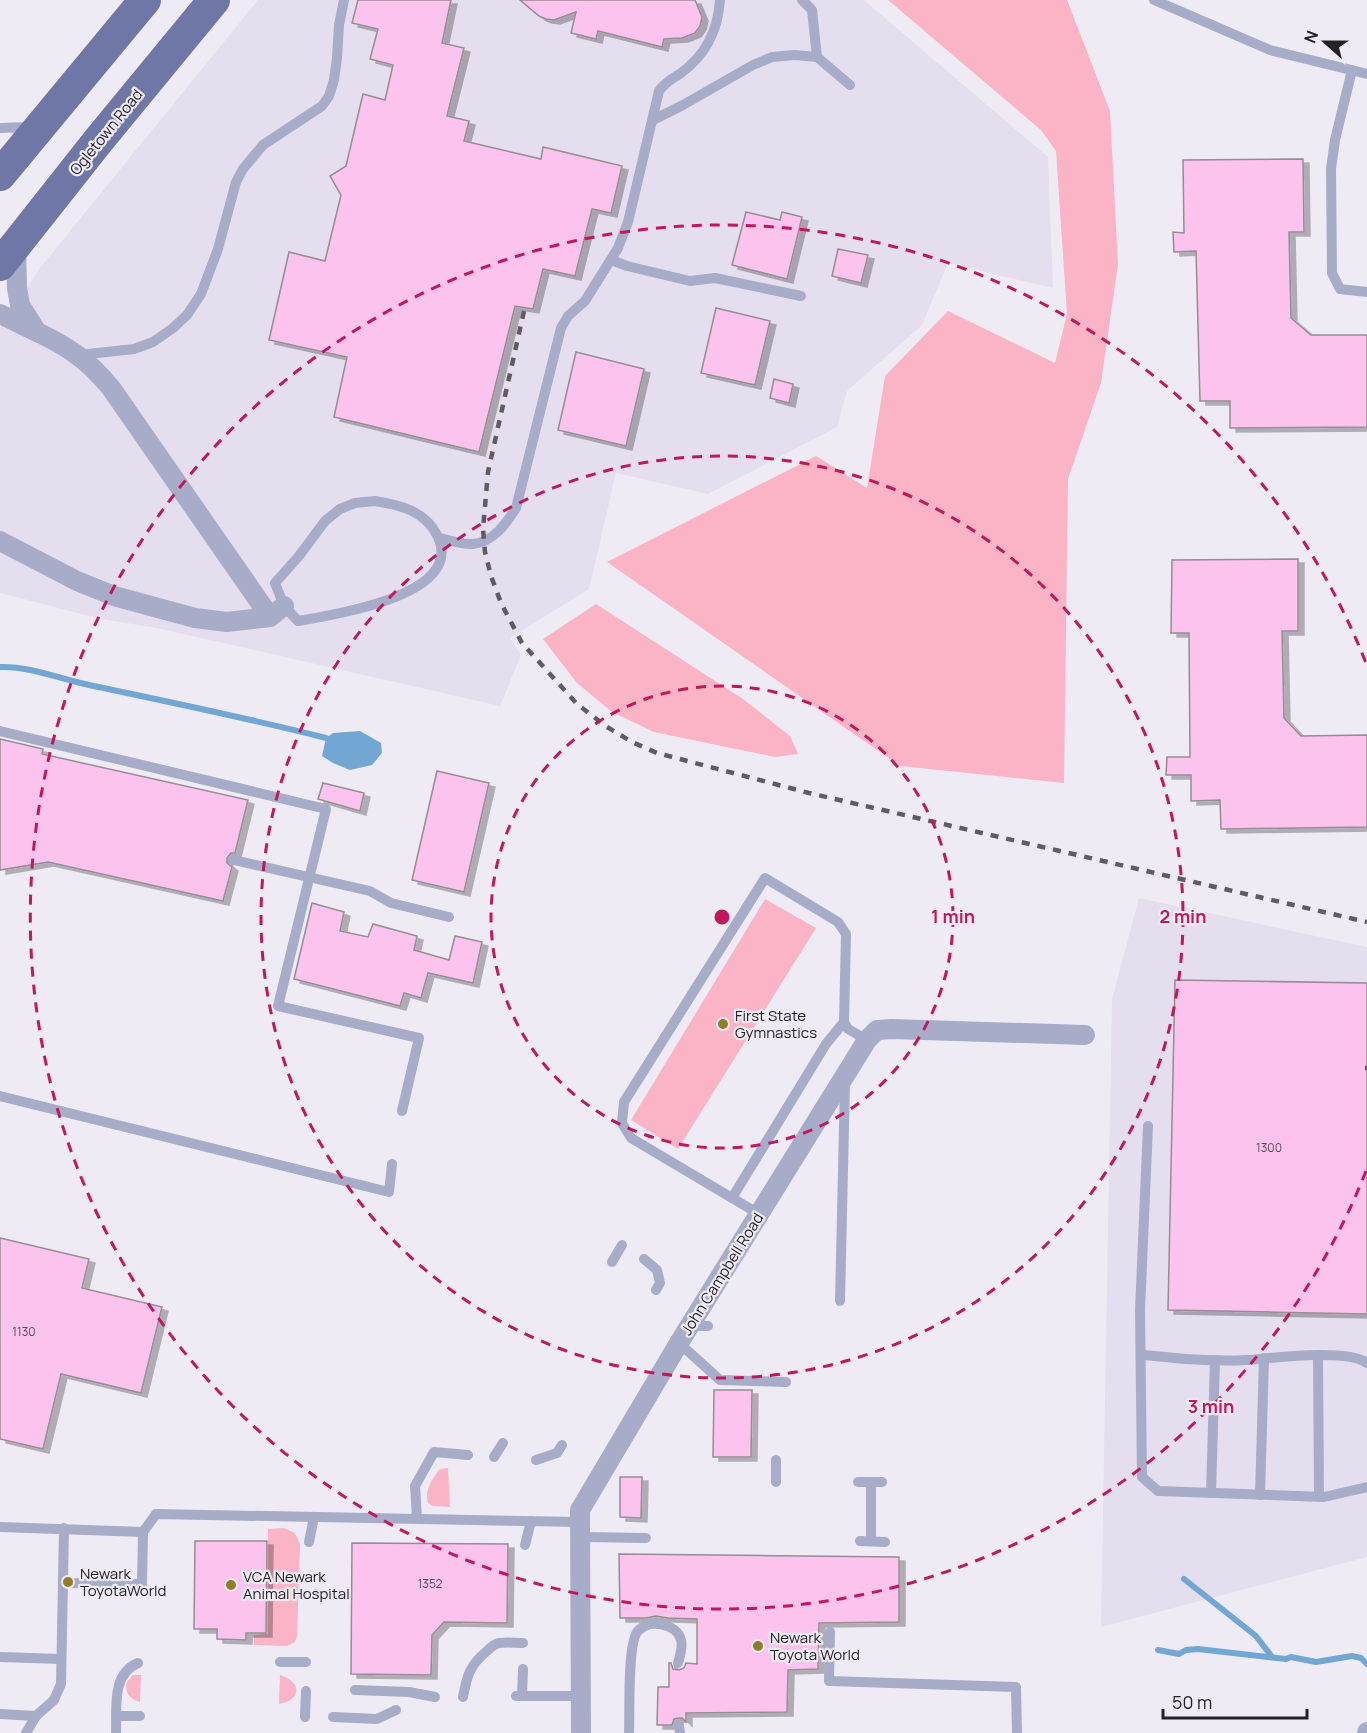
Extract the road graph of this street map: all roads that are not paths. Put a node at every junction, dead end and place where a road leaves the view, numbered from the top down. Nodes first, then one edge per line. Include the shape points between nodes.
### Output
1 (145, 0) edge
2 (214, 0) edge
3 (344, 0) edge
4 (720, 0) edge
5 (802, 0) edge
6 (1154, 0) edge
7 (816, 57) junction
8 (1352, 70) junction
9 (1367, 74) edge
10 (850, 85) dead end
11 (652, 120) junction
12 (40, 126) junction
13 (0, 128) edge
14 (0, 175) edge
15 (0, 188) edge
16 (8, 254) edge
17 (611, 260) junction
18 (1367, 292) edge
19 (801, 296) dead end
20 (0, 314) edge
21 (37, 332) junction
22 (79, 355) junction
23 (439, 538) junction
24 (0, 542) edge
25 (277, 611) junction
26 (0, 731) edge
27 (97, 754) junction
28 (93, 765) dead end
29 (234, 860) dead end
30 (310, 876) junction
31 (450, 917) dead end
32 (844, 1022) junction
33 (1085, 1035) dead end
34 (867, 1040) junction
35 (845, 1076) junction
36 (0, 1096) edge
37 (402, 1111) dead end
38 (1148, 1126) dead end
39 (392, 1164) dead end
40 (732, 1198) junction
41 (759, 1214) junction
42 (622, 1245) dead end
43 (644, 1259) dead end
44 (612, 1262) dead end
45 (656, 1290) dead end
46 (840, 1301) dead end
47 (692, 1332) junction
48 (1141, 1354) junction
49 (1318, 1355) junction
50 (1264, 1358) junction
51 (1215, 1360) junction
52 (1367, 1363) edge
53 (775, 1393) dead end
54 (503, 1443) dead end
55 (562, 1445) dead end
56 (468, 1455) dead end
57 (494, 1457) dead end
58 (536, 1460) dead end
59 (776, 1460) dead end
60 (776, 1482) dead end
61 (858, 1482) dead end
62 (1367, 1487) edge
63 (1211, 1493) junction
64 (1260, 1495) junction
65 (1318, 1497) junction
66 (314, 1517) junction
67 (417, 1518) junction
68 (531, 1521) junction
69 (0, 1527) edge
70 (64, 1528) junction
71 (580, 1530) junction
72 (143, 1532) junction
73 (646, 1538) dead end
74 (309, 1542) dead end
75 (885, 1542) dead end
76 (525, 1545) dead end
77 (63, 1582) junction
78 (830, 1632) dead end
79 (523, 1643) dead end
80 (0, 1658) edge
81 (61, 1659) junction
82 (280, 1662) dead end
83 (306, 1662) dead end
84 (138, 1663) dead end
85 (678, 1663) dead end
86 (523, 1669) dead end
87 (306, 1690) dead end
88 (355, 1690) dead end
89 (463, 1696) dead end
90 (581, 1696) junction
91 (435, 1697) dead end
92 (396, 1710) dead end
93 (0, 1714) edge
94 (36, 1716) junction
95 (117, 1716) junction
96 (140, 1716) dead end
97 (305, 1717) dead end
98 (333, 1718) dead end
99 (26, 1733) edge
100 (116, 1733) edge
101 (581, 1733) edge
102 (629, 1733) edge
103 (1017, 1733) edge

1 - 12 main road
2 - 16 main road, Ogletown Road
3 - 22 lane via 329,96 322,106 263,144 243,169 201,294 187,315 153,342 134,349
4 - 11 lane via 719,18 710,40 698,59 659,91
5 - 7 lane via 812,10
6 - 8 lane via 1270,50
7 - 10 lane
7 - 11 lane via 772,57
8 - 9 lane
8 - 18 lane via 1331,169 1332,273 1340,290
11 - 17 lane via 628,222
12 - 13 lane
12 - 14 main road
12 - 15 main road
16 - 21 street via 20,305
17 - 19 lane via 690,280 715,278
17 - 23 lane via 585,301 561,328 516,508 495,534 473,544
20 - 21 street
21 - 22 street
22 - 25 street via 111,388
23 - 25 lane via 442,554 435,572 395,598 298,621
23 - 25 lane via 430,523 394,504 375,501 340,509 325,521 275,583
24 - 25 street via 114,596 195,618 227,622
26 - 27 lane
27 - 28 lane
27 - 30 lane via 326,809
29 - 30 lane
30 - 31 lane via 370,891 391,903
30 - 37 lane via 278,1006 418,1038
32 - 34 lane via 848,1029
32 - 40 lane via 826,1044
32 - 40 lane via 846,934 838,922 765,878 624,1102 622,1123 632,1138
33 - 34 street via 892,1029 877,1030
34 - 35 street, John Campbell Road
35 - 41 street, John Campbell Road
35 - 46 lane
36 - 39 lane via 389,1192
38 - 48 lane
40 - 41 lane
41 - 47 street, John Campbell Road
42 - 44 lane
43 - 45 lane via 657,1270 660,1283
47 - 53 lane via 720,1380 780,1381
47 - 71 street, John Campbell Road via 580,1510
48 - 51 lane
48 - 63 lane via 1142,1477 1158,1491
49 - 50 lane
49 - 52 lane via 1362,1359
49 - 65 lane
50 - 51 lane
50 - 64 lane
51 - 63 lane
54 - 57 lane
55 - 58 lane via 557,1454
56 - 67 lane via 434,1452 416,1486
59 - 60 lane
61 - 75 lane via 876,1482 865,1541
62 - 65 lane
63 - 64 lane
64 - 65 lane
66 - 67 lane
66 - 72 lane via 156,1514
66 - 74 lane
67 - 68 lane
68 - 71 lane
68 - 76 lane
69 - 70 lane
70 - 72 lane
70 - 77 lane
71 - 73 lane
71 - 90 street, John Campbell Road
72 - 77 lane via 142,1584
77 - 81 lane
78 - 103 lane via 829,1682 1016,1687
79 - 89 lane via 494,1645 481,1656 471,1667
80 - 81 lane
81 - 94 lane via 61,1684 54,1700
82 - 83 lane
84 - 95 lane via 121,1676
85 - 102 lane via 682,1643 670,1627 648,1625 639,1630 633,1641
86 - 90 lane via 519,1696
87 - 97 lane
88 - 91 lane
90 - 101 street, John Campbell Road
92 - 98 lane via 377,1719
93 - 94 lane
94 - 99 lane
95 - 96 lane
95 - 100 lane

